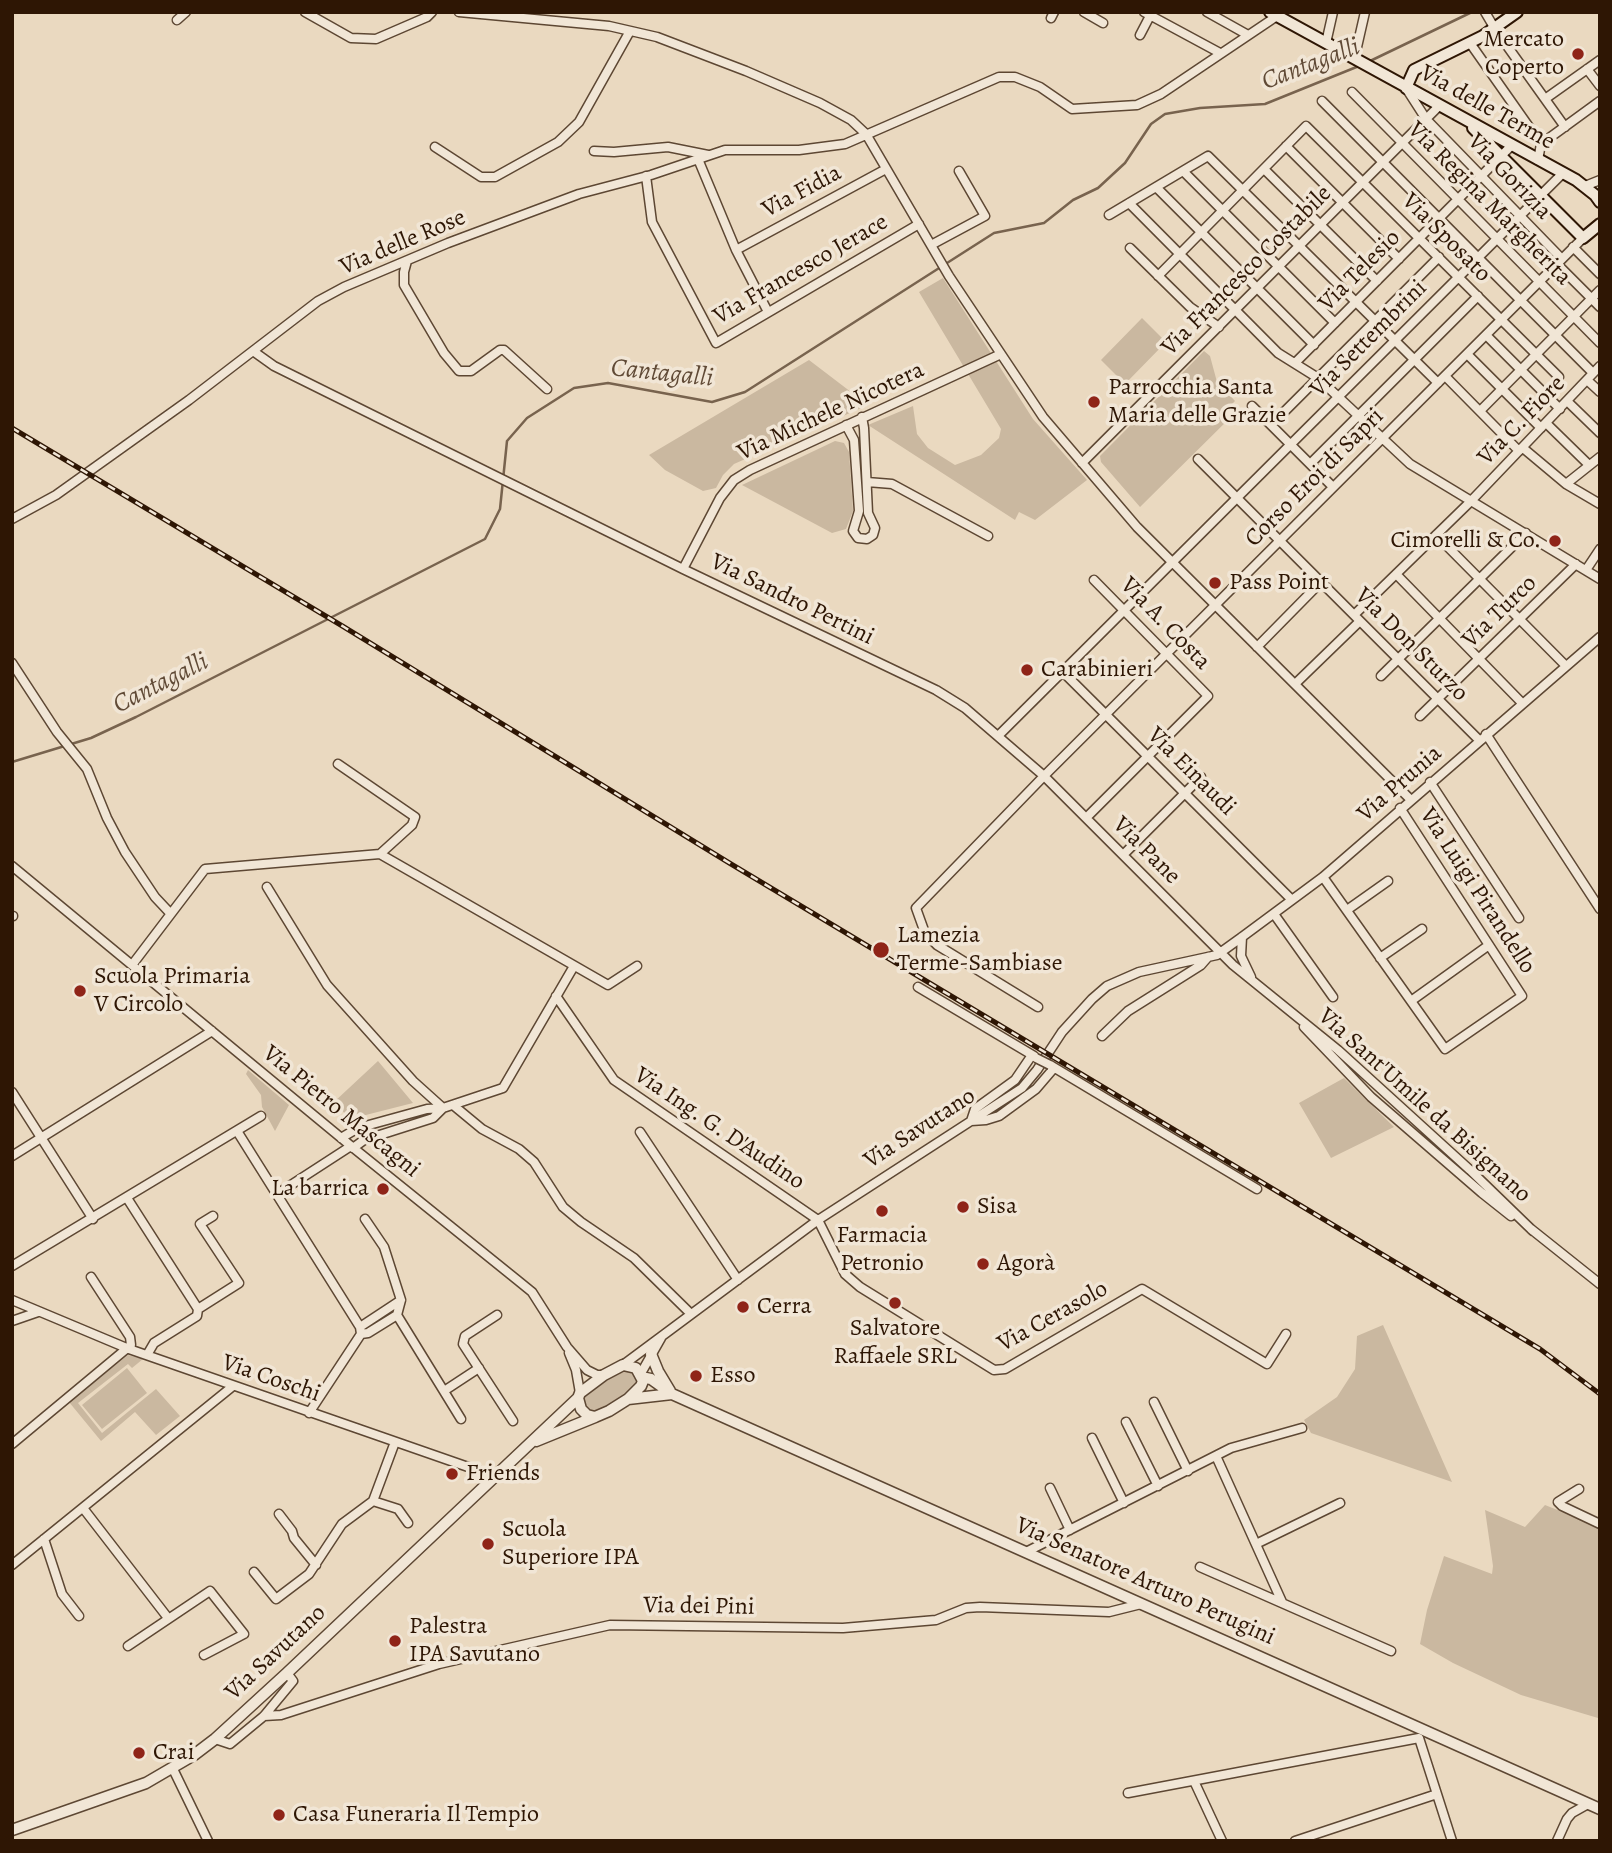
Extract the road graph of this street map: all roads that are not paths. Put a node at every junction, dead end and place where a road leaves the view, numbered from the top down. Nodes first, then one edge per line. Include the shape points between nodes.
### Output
1 (186, 12) edge
2 (306, 12) edge
3 (432, 12) edge
4 (459, 12) edge
5 (1084, 12) edge
6 (1207, 12) edge
7 (1333, 12) edge
8 (1365, 12) edge
9 (1517, 12) edge
10 (1149, 13) edge
11 (1486, 13) edge
12 (1273, 14) edge
13 (177, 20) dead end
14 (1103, 23) dead end
15 (1494, 29) junction
16 (630, 31) junction
17 (1248, 35) junction
18 (1140, 36) dead end
19 (1326, 43) junction
20 (1470, 43) junction
21 (1339, 50) junction
22 (1220, 53) junction
23 (1600, 60) edge
24 (1587, 69) junction
25 (1600, 86) edge
26 (1406, 88) junction
27 (1352, 92) dead end
28 (1545, 99) junction
29 (1322, 101) dead end
30 (1600, 102) edge
31 (1439, 106) junction
32 (1426, 119) junction
33 (1464, 119) junction
34 (1565, 127) junction
35 (866, 134) junction
36 (1402, 143) junction
37 (1541, 144) junction
38 (1286, 146) junction
39 (1511, 146) junction
40 (435, 147) dead end
41 (594, 151) dead end
42 (710, 155) junction
43 (1501, 156) junction
44 (698, 159) junction
45 (1538, 160) junction
46 (1383, 162) junction
47 (887, 169) junction
48 (1264, 169) junction
49 (960, 171) dead end
50 (1183, 171) junction
51 (1563, 173) junction
52 (646, 176) junction
53 (1481, 176) junction
54 (1600, 180) edge
55 (1363, 182) junction
56 (1581, 183) junction
57 (1156, 187) junction
58 (1243, 191) junction
59 (1540, 196) junction
60 (1458, 200) junction
61 (1600, 202) edge
62 (1129, 203) junction
63 (1342, 203) junction
64 (1223, 211) junction
65 (1109, 215) dead end
66 (1520, 216) junction
67 (1439, 218) junction
68 (919, 224) junction
69 (1600, 224) edge
70 (1321, 225) junction
71 (1201, 232) junction
72 (1420, 238) junction
73 (1583, 238) junction
74 (1497, 239) junction
75 (1299, 246) junction
76 (1573, 247) junction
77 (1130, 248) dead end
78 (933, 249) junction
79 (736, 250) junction
80 (1180, 254) junction
81 (1439, 257) junction
82 (1478, 257) junction
83 (1399, 259) junction
84 (407, 261) junction
85 (1559, 262) junction
86 (1279, 267) junction
87 (1600, 274) edge
88 (1158, 276) junction
89 (1459, 277) junction
90 (1377, 281) junction
91 (1539, 282) junction
92 (1257, 288) junction
93 (1600, 290) edge
94 (1478, 296) junction
95 (1591, 299) junction
96 (1521, 300) junction
97 (1356, 302) junction
98 (1600, 307) edge
99 (1235, 310) junction
100 (768, 312) junction
101 (1574, 316) junction
102 (1502, 319) junction
103 (1375, 321) junction
104 (1335, 323) junction
105 (1219, 327) junction
106 (1486, 335) junction
107 (1555, 335) junction
108 (1395, 341) junction
109 (1600, 342) edge
110 (1314, 345) junction
111 (253, 351) junction
112 (1001, 354) junction
113 (1467, 354) junction
114 (1536, 354) junction
115 (1414, 360) junction
116 (1295, 363) junction
117 (1521, 370) junction
118 (1593, 373) edge
119 (1445, 376) junction
120 (1559, 377) dead end
121 (1318, 378) junction
122 (1438, 383) junction
123 (1502, 388) junction
124 (547, 389) dead end
125 (1600, 392) edge
126 (1338, 397) junction
127 (1567, 401) junction
128 (1252, 406) dead end
129 (1560, 409) junction
130 (1480, 411) junction
131 (1358, 416) junction
132 (862, 417) junction
133 (846, 425) junction
134 (1271, 425) junction
135 (1543, 426) junction
136 (1600, 433) edge
137 (1382, 439) junction
138 (1291, 444) junction
139 (1521, 449) junction
140 (1600, 457) edge
141 (1198, 459) dead end
142 (1082, 463) junction
143 (1310, 464) junction
144 (1589, 466) junction
145 (867, 482) junction
146 (1566, 484) junction
147 (1333, 487) junction
148 (1237, 498) junction
149 (1471, 501) junction
150 (1600, 504) edge
151 (12, 519) edge
152 (1526, 533) junction
153 (1436, 536) junction
154 (988, 537) dead end
155 (1280, 541) junction
156 (1600, 549) edge
157 (1172, 562) junction
158 (1576, 564) junction
159 (683, 569) junction
160 (1586, 570) junction
161 (1396, 574) junction
162 (1479, 579) junction
163 (1600, 579) edge
164 (1094, 580) dead end
165 (1321, 582) junction
166 (1215, 605) junction
167 (1124, 611) junction
168 (1357, 618) junction
169 (1439, 618) junction
170 (1519, 620) junction
171 (1600, 637) edge
172 (1257, 647) junction
173 (1166, 654) junction
174 (1398, 659) junction
175 (1479, 659) junction
176 (12, 663) edge
177 (1565, 665) junction
178 (1063, 672) junction
179 (1381, 676) dead end
180 (1295, 684) junction
181 (1438, 699) junction
182 (1522, 703) junction
183 (1105, 714) junction
184 (1420, 716) dead end
185 (998, 736) junction
186 (1482, 737) junction
187 (1147, 756) junction
188 (338, 764) dead end
189 (1044, 776) junction
190 (1201, 777) dead end
191 (1430, 782) junction
192 (1185, 793) junction
193 (1410, 799) junction
194 (1400, 808) junction
195 (1086, 818) junction
196 (380, 854) junction
197 (1122, 855) junction
198 (12, 866) edge
199 (1323, 877) junction
200 (1388, 881) dead end
201 (267, 887) dead end
202 (1292, 900) junction
203 (1600, 909) edge
204 (1347, 910) junction
205 (170, 913) junction
206 (1274, 914) junction
207 (1520, 918) dead end
208 (1422, 929) dead end
209 (1198, 931) junction
210 (1242, 937) junction
211 (1489, 945) junction
212 (1220, 953) junction
213 (1208, 957) junction
214 (1381, 958) junction
215 (1191, 960) junction
216 (132, 965) junction
217 (637, 966) dead end
218 (574, 967) junction
219 (1255, 982) junction
220 (918, 987) dead end
221 (556, 996) junction
222 (1333, 997) dead end
223 (1411, 1001) junction
224 (1038, 1007) dead end
225 (1288, 1010) junction
226 (212, 1031) junction
227 (1102, 1036) dead end
228 (1034, 1056) junction
229 (1052, 1066) junction
230 (12, 1092) edge
231 (453, 1105) junction
232 (443, 1108) junction
233 (261, 1116) dead end
234 (971, 1121) junction
235 (237, 1131) junction
236 (640, 1132) dead end
237 (42, 1138) junction
238 (341, 1138) junction
239 (352, 1147) junction
240 (12, 1156) edge
241 (1257, 1189) dead end
242 (276, 1194) junction
243 (127, 1198) junction
244 (213, 1216) dead end
245 (93, 1219) junction
246 (365, 1219) dead end
247 (818, 1220) junction
248 (1533, 1231) junction
249 (14, 1267) edge
250 (91, 1277) dead end
251 (737, 1280) junction
252 (1600, 1284) edge
253 (12, 1300) edge
254 (401, 1300) junction
255 (198, 1309) junction
256 (38, 1312) junction
257 (691, 1314) junction
258 (397, 1315) junction
259 (497, 1315) dead end
260 (12, 1321) edge
261 (360, 1330) junction
262 (664, 1332) junction
263 (1286, 1334) dead end
264 (567, 1347) junction
265 (129, 1349) junction
266 (651, 1354) junction
267 (147, 1356) junction
268 (623, 1365) junction
269 (479, 1368) junction
270 (604, 1375) junction
271 (641, 1376) junction
272 (233, 1386) junction
273 (444, 1391) junction
274 (672, 1394) junction
275 (579, 1396) junction
276 (628, 1399) junction
277 (1154, 1402) dead end
278 (309, 1413) junction
279 (595, 1417) junction
280 (461, 1419) dead end
281 (513, 1421) dead end
282 (1126, 1422) dead end
283 (1302, 1428) dead end
284 (1092, 1438) dead end
285 (395, 1442) junction
286 (529, 1443) junction
287 (12, 1444) edge
288 (1216, 1457) junction
289 (1188, 1471) junction
290 (494, 1476) junction
291 (1158, 1486) junction
292 (1050, 1488) dead end
293 (1579, 1489) dead end
294 (373, 1500) junction
295 (1124, 1503) junction
296 (1340, 1503) dead end
297 (83, 1508) junction
298 (279, 1514) dead end
299 (408, 1523) dead end
300 (1600, 1524) edge
301 (1070, 1530) junction
302 (44, 1539) junction
303 (1256, 1544) junction
304 (1026, 1552) junction
305 (12, 1565) edge
306 (316, 1565) junction
307 (1200, 1567) dead end
308 (254, 1572) dead end
309 (1282, 1602) junction
310 (1141, 1604) junction
311 (79, 1616) dead end
312 (168, 1618) junction
313 (128, 1646) dead end
314 (1391, 1651) dead end
315 (204, 1655) dead end
316 (287, 1672) junction
317 (264, 1716) junction
318 (1422, 1734) junction
319 (215, 1739) junction
320 (173, 1769) junction
321 (1194, 1781) junction
322 (1128, 1793) dead end
323 (1437, 1794) junction
324 (1588, 1804) junction
325 (1600, 1809) edge
326 (12, 1830) edge
327 (208, 1841) edge
328 (1222, 1841) edge
329 (1295, 1841) edge
330 (1452, 1841) edge
331 (1557, 1841) edge

1 - 13 street
2 - 3 street via 351,38 376,39
4 - 16 street
5 - 14 street
6 - 17 street
7 - 19 street
8 - 21 street via 1357,47
9 - 15 main road
10 - 18 street
10 - 22 street
11 - 15 street
12 - 17 street, Via delle Rose
12 - 19 main road
15 - 20 main road
15 - 28 street
16 - 35 street via 726,63 820,103
16 - 40 street via 579,122 558,142 495,177 481,177
17 - 22 street, Via delle Rose
19 - 21 main road
20 - 26 main road via 1414,70
20 - 37 street
21 - 26 main road, Via delle Terme
22 - 35 street, Via delle Rose via 1137,105 1072,109 1040,87 1015,77 999,77
23 - 24 street
24 - 25 street
24 - 28 street
26 - 31 main road, Via delle Terme
26 - 32 street, Via Gorizia
27 - 36 street, Via Regina Margherita
28 - 34 street
29 - 46 street
30 - 34 street
31 - 32 street, Via Francesco Costabile
31 - 33 main road, Via delle Terme
32 - 36 street, Via Francesco Costabile
32 - 53 street, Via Gorizia
33 - 39 main road, Via delle Terme
33 - 43 main road
34 - 37 street
35 - 42 street, Via delle Rose via 845,144 799,150 725,150
35 - 47 street
36 - 46 street, Via Francesco Costabile
36 - 60 street, Via Regina Margherita
37 - 45 street
38 - 48 street
38 - 55 street, Via Sposato via 1307,126
38 - 63 street
39 - 43 street, Via Telesio
39 - 45 main road, Via delle Terme
41 - 42 street via 668,147
42 - 44 street, Via delle Rose
43 - 53 street, Via Telesio
43 - 59 main road
44 - 52 street, Via delle Rose
44 - 79 street
45 - 51 main road, Via delle Terme
46 - 55 street, Via Francesco Costabile
46 - 67 street
47 - 68 street
47 - 79 street, Via Fidia
48 - 58 street
48 - 70 street
49 - 78 street via 985,216
50 - 57 street
50 - 58 street via 1208,156
50 - 64 street
51 - 56 main road, Via delle Terme
51 - 59 street, Via Settembrini
52 - 84 street, Via delle Rose via 579,194
52 - 100 street, Via Francesco Jerace via 652,222 716,343
53 - 60 street, Via Telesio
53 - 66 street, Via Gorizia
54 - 56 street
55 - 63 street, Via Francesco Costabile
55 - 72 street, Via Sposato
56 - 61 main road, Via delle Terme
57 - 62 street
57 - 71 street
58 - 64 street
58 - 75 street
59 - 66 street, Via Settembrini
59 - 73 main road
60 - 67 street, Via Telesio
60 - 74 street, Via Regina Margherita
62 - 65 street
62 - 80 street
63 - 70 street, Via Francesco Costabile
63 - 83 street
64 - 71 street
64 - 86 street
66 - 74 street, Via Settembrini
66 - 85 street, Via Gorizia
67 - 72 street, Via Telesio
67 - 82 street
68 - 78 street
68 - 100 street, Via Francesco Jerace
69 - 73 main road
70 - 75 street, Via Francesco Costabile
70 - 90 street
71 - 80 street
71 - 92 street
72 - 81 street, Via Sposato
72 - 83 street, Via Telesio
73 - 76 street, Corso Eroi di Sapri
74 - 82 street, Via Settembrini
74 - 91 street, Via Regina Margherita
75 - 86 street, Via Francesco Costabile
75 - 97 street
76 - 85 street, Corso Eroi di Sapri
76 - 87 street
77 - 88 street
78 - 112 street
79 - 100 street
80 - 88 street
80 - 99 street
81 - 89 street, Via Sposato
81 - 103 street
82 - 89 street, Via Settembrini
82 - 96 street
83 - 90 street, Via Telesio
84 - 111 street, Via delle Rose via 318,301
84 - 124 street via 404,285 459,371 471,372 504,350
85 - 91 street, Corso Eroi di Sapri
85 - 95 street, Via Gorizia
86 - 92 street, Via Francesco Costabile
86 - 104 street
88 - 105 street
89 - 94 street, Via Sposato
89 - 108 street, Via Settembrini
90 - 97 street, Via Telesio
91 - 96 street, Corso Eroi di Sapri
91 - 101 street, Via Regina Margherita
92 - 99 street, Via Francesco Costabile
92 - 110 street
93 - 95 street
94 - 102 street, Via Sposato
94 - 115 street
95 - 98 street, Via Gorizia
95 - 101 street
96 - 102 street, Corso Eroi di Sapri
96 - 107 street
97 - 103 street
97 - 104 street, Via Telesio
99 - 105 street, Via Francesco Costabile
99 - 116 street via 1278,353
101 - 107 street
101 - 109 street, Via Regina Margherita
102 - 106 street, Corso Eroi di Sapri
102 - 114 street, Via Sposato
103 - 108 street
103 - 121 street
104 - 110 street, Via Telesio
105 - 142 street, Via Francesco Costabile
106 - 113 street, Corso Eroi di Sapri
106 - 117 street
107 - 114 street
107 - 118 street
108 - 115 street
108 - 126 street, Via Settembrini
110 - 116 street, Via Telesio
111 - 151 street, Via delle Rose via 56,495
111 - 159 street, Via Sandro Pertini via 274,366
112 - 132 street, Via Michele Nicotera
112 - 142 street via 1042,417
113 - 119 street, Corso Eroi di Sapri
113 - 123 street
114 - 117 street
114 - 120 street, Via Sposato
115 - 122 street
115 - 131 street
116 - 121 street
117 - 123 street
117 - 129 street
118 - 125 street
118 - 127 street, Via C. Fiore
119 - 122 street, Corso Eroi di Sapri
119 - 130 street
121 - 126 street
121 - 134 street
122 - 137 street, Corso Eroi di Sapri
123 - 130 street
123 - 135 street
126 - 131 street
126 - 138 street, Via Settembrini
127 - 129 street, Via C. Fiore
127 - 136 street
128 - 134 street
129 - 135 street, Via C. Fiore
130 - 139 street
131 - 137 street
131 - 143 street
132 - 133 street, Via Michele Nicotera
132 - 145 street
133 - 145 street via 854,440 859,511 853,531 862,540 875,532 868,513
133 - 159 street, Via Michele Nicotera via 734,480
134 - 138 street
135 - 139 street, Via C. Fiore
135 - 144 street
137 - 147 street, Corso Eroi di Sapri
137 - 149 street via 1410,464
138 - 143 street
138 - 148 street, Via Settembrini
139 - 146 street
139 - 149 street, Via C. Fiore
140 - 144 street
141 - 148 street, Via Don Sturzo
142 - 157 street
143 - 147 street
144 - 146 street
145 - 154 street via 892,484
146 - 150 street
147 - 155 street, Corso Eroi di Sapri
148 - 155 street, Via Don Sturzo
148 - 157 street, Via Settembrini
149 - 152 street
149 - 153 street, Via C. Fiore
152 - 158 street
152 - 162 street
153 - 161 street, Via C. Fiore
153 - 162 street
155 - 165 street, Via Don Sturzo
155 - 166 street, Corso Eroi di Sapri
156 - 160 street
157 - 166 street
157 - 167 street, Via Settembrini
158 - 160 street
158 - 170 street, Via Turco
159 - 185 street, Via Sandro Pertini via 936,690
160 - 163 street
161 - 168 street, Via C. Fiore
161 - 169 street
162 - 169 street
162 - 170 street
164 - 167 street, Via A. Costa
165 - 168 street, Via Don Sturzo
165 - 172 street
166 - 172 street
166 - 173 street, Corso Eroi di Sapri
167 - 173 street, Via A. Costa
167 - 178 street, Via Settembrini
168 - 174 street, Via Don Sturzo
168 - 180 street, Via C. Fiore
169 - 174 street
169 - 175 street
170 - 175 street, Via Turco
170 - 177 street
171 - 177 street, Via Prunia
172 - 180 street
173 - 183 street, Corso Eroi di Sapri
173 - 187 street, Via A. Costa via 1208,696
174 - 179 street
174 - 181 street, Via Don Sturzo
175 - 181 street, Via Turco
175 - 182 street
176 - 205 street via 87,769 125,852
177 - 182 street, Via Prunia
178 - 183 street, Via Einaudi
178 - 185 street, Via Settembrini
180 - 193 street
181 - 184 street, Via Turco
181 - 186 street, Via Don Sturzo
182 - 186 street, Via Prunia
183 - 187 street, Via Einaudi
183 - 189 street, Corso Eroi di Sapri
185 - 189 street, Via Sandro Pertini
186 - 191 street, Via Prunia
186 - 203 street, Via Don Sturzo
187 - 192 street, Via Einaudi
187 - 195 street
188 - 196 street via 415,817
189 - 195 street, Via Pane
189 - 224 street, Corso Eroi di Sapri via 916,908 925,933 937,945
190 - 192 street
191 - 193 street, Via Prunia
191 - 207 street
192 - 197 street
192 - 202 street, Via Einaudi
193 - 194 street, Via Prunia
194 - 199 street, Via Prunia
194 - 211 street, Via Luigi Pirandello
195 - 197 street, Via Pane
196 - 205 street via 205,869
196 - 218 street
197 - 209 street, Via Pane
198 - 216 street, Via Pietro Mascagni
199 - 202 street, Via Prunia
199 - 204 street
200 - 204 street
201 - 232 street via 327,985
202 - 206 street, Via Prunia
204 - 214 street
205 - 216 street
206 - 210 street, Via Prunia
206 - 222 street
208 - 214 street
209 - 212 street, Via Pane
209 - 215 street via 1204,947
210 - 212 street, Via Prunia
210 - 219 street via 1244,964
211 - 223 street
211 - 223 street, Via Luigi Pirandello via 1522,996 1445,1049
212 - 213 street, Via Prunia
212 - 219 street, Via Sant'Umile da Bisignano
213 - 215 street, Via Savutano
213 - 227 street via 1128,1011
214 - 223 street
215 - 234 street, Via Savutano via 1139,972 1107,986 1062,1032 1022,1088
216 - 226 street, Via Pietro Mascagni
217 - 218 street via 608,985
218 - 221 street
219 - 225 street, Via Sant'Umile da Bisignano
220 - 228 street
221 - 231 street via 503,1088
221 - 247 street, Via Ing. G. D'Audino via 614,1080
225 - 248 street, Via Sant'Umile da Bisignano via 1338,1050
225 - 248 street, Via Sant'Umile da Bisignano via 1371,1097
226 - 237 street
226 - 238 street, Via Pietro Mascagni
228 - 229 street, bridge
228 - 234 street via 1014,1080 975,1109
229 - 234 street via 1036,1089 999,1116
229 - 241 street
230 - 237 street
231 - 232 street
231 - 257 street via 534,1162 563,1207 634,1258
232 - 238 street via 358,1128
232 - 239 street via 433,1118
233 - 235 street
234 - 247 street, Via Savutano
235 - 242 street
235 - 243 street
236 - 251 street
237 - 240 street
237 - 245 street
238 - 239 street, Via Pietro Mascagni
239 - 242 street
239 - 264 street, Via Pietro Mascagni via 532,1292
242 - 261 street
243 - 245 street
243 - 255 street
244 - 255 street via 200,1224 239,1283
245 - 249 street
246 - 254 street via 384,1247
247 - 251 street, Via Savutano
247 - 263 street, Via Cerasolo via 845,1275 994,1370 1005,1369 1142,1289 1266,1364
248 - 252 street, Via Sant'Umile da Bisignano
250 - 265 street via 130,1337
251 - 257 street, Via Savutano
253 - 256 street, Via Coschi
254 - 258 street
254 - 261 street
255 - 267 street via 197,1316 154,1343
256 - 260 street
256 - 265 street, Via Coschi
257 - 262 street, Via Savutano
258 - 261 street via 368,1333
258 - 273 street
259 - 269 street via 463,1339
261 - 278 street
262 - 266 street
262 - 268 street, Via Savutano
264 - 270 street via 587,1370
264 - 275 street
265 - 267 street, Via Coschi
265 - 287 street
266 - 271 street
266 - 274 street
267 - 272 street, Via Coschi
268 - 270 street, Via Savutano
268 - 271 street, Via Senatore Arturo Perugini via 636,1368
269 - 273 street
269 - 281 street
270 - 275 street, Via Savutano
271 - 274 street, Via Senatore Arturo Perugini
271 - 276 street via 641,1387
272 - 278 street, Via Coschi
272 - 297 street
273 - 280 street
274 - 276 street
274 - 304 street, Via Senatore Arturo Perugini
275 - 279 street via 581,1409
275 - 286 street, Via Savutano
276 - 279 street
277 - 289 street
278 - 285 street, Via Coschi
279 - 286 street
282 - 291 street
283 - 288 street via 1231,1448
284 - 295 street
285 - 290 street, Via Coschi
285 - 294 street
286 - 290 street, Via Savutano
288 - 289 street
288 - 303 street
289 - 291 street
290 - 316 street, Via Savutano
291 - 295 street
292 - 301 street
293 - 300 street via 1558,1502
294 - 299 street via 398,1509
294 - 306 street via 342,1524
295 - 301 street
296 - 303 street
297 - 302 street
297 - 312 street
298 - 306 street
301 - 304 street
302 - 305 street
302 - 311 street via 62,1594
303 - 309 street
304 - 310 street, Via Senatore Arturo Perugini
306 - 308 street via 276,1599
307 - 309 street
309 - 314 street
310 - 317 street, Via dei Pini via 1109,1612 980,1606 936,1620 844,1628 610,1625 439,1664 281,1715
310 - 318 street, Via Senatore Arturo Perugini
312 - 313 street
312 - 315 street via 210,1591 244,1634
316 - 317 street via 293,1681
316 - 319 street, Via Savutano
317 - 319 street via 230,1744
318 - 321 street
318 - 323 street
318 - 324 street, Via Senatore Arturo Perugini
319 - 320 street, Via Savutano
320 - 326 street, Via Savutano via 146,1783
320 - 327 street
321 - 322 street
321 - 328 street
323 - 329 street
323 - 330 street
324 - 325 street, Via Senatore Arturo Perugini
324 - 331 street via 1572,1813

